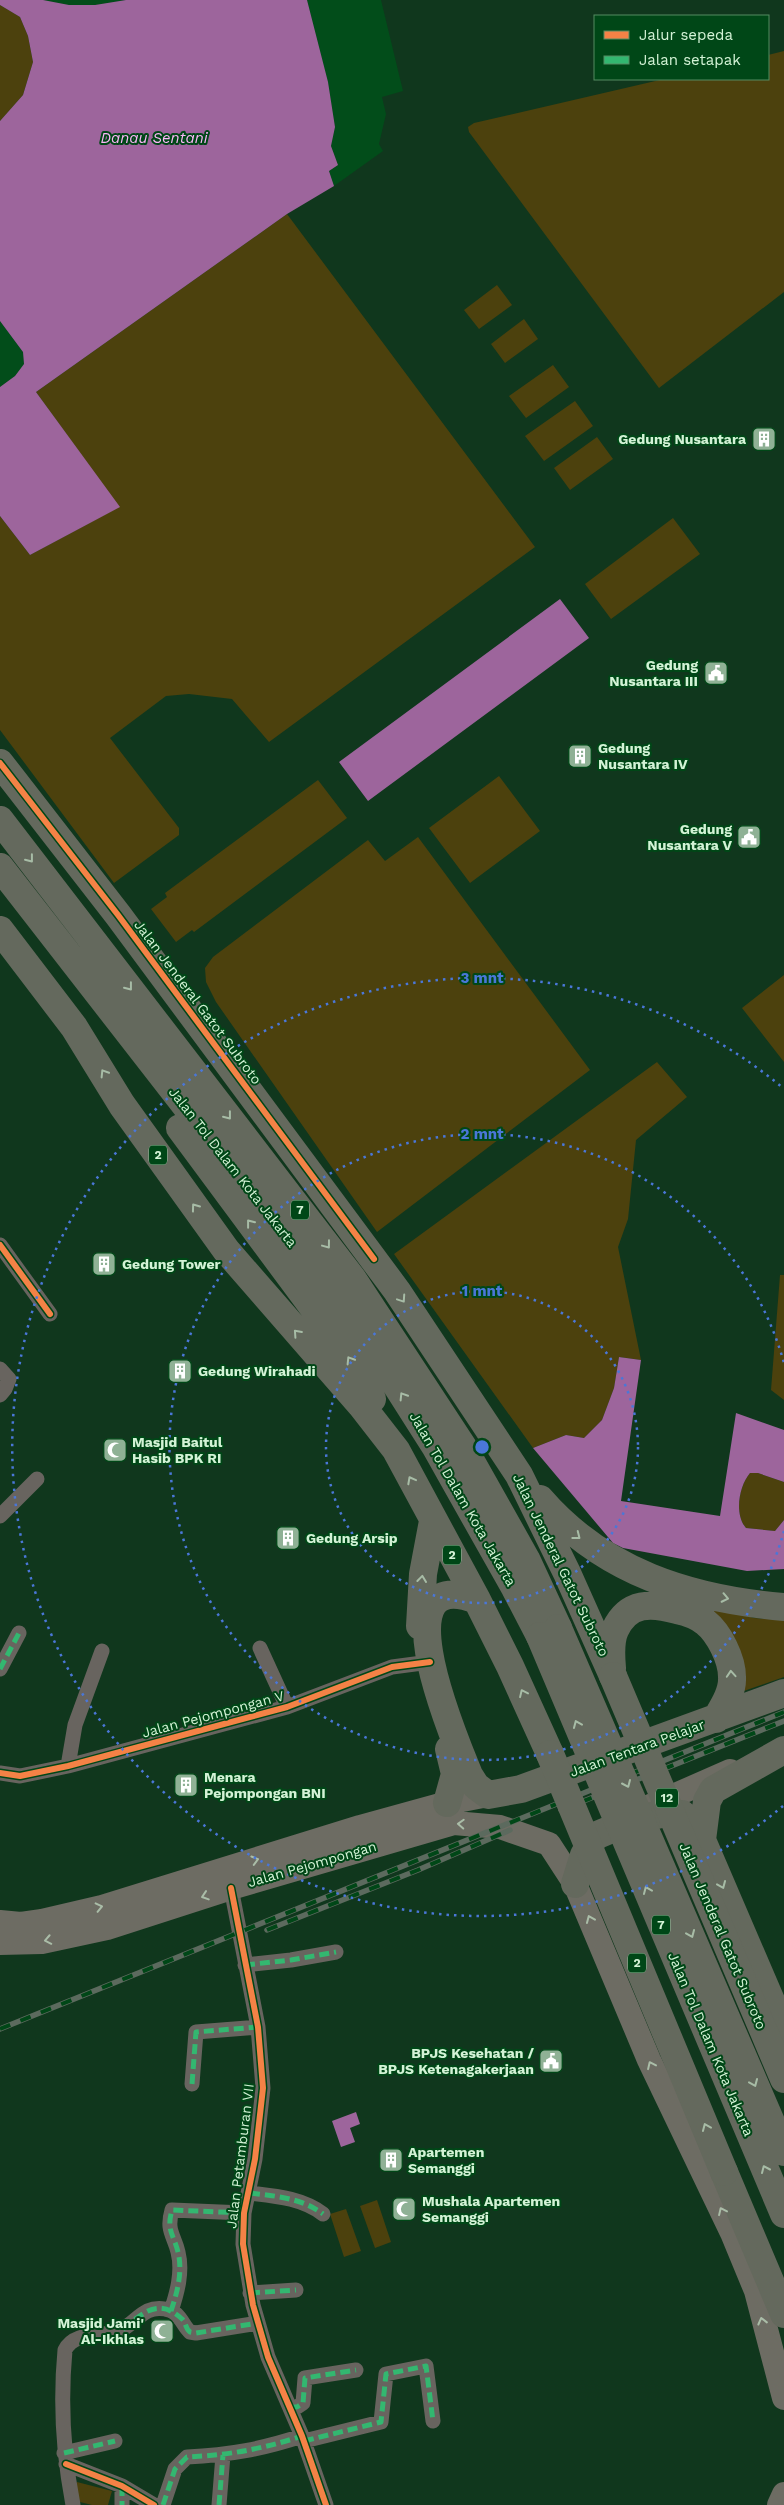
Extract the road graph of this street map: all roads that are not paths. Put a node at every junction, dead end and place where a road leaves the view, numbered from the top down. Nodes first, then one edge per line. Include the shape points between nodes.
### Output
1 (0, 763) edge
2 (0, 820) edge
3 (0, 867) edge
4 (35, 914) junction
5 (0, 930) edge
6 (0, 1245) edge
7 (50, 1314) dead end
8 (4, 1374) edge
9 (0, 1395) edge
10 (396, 1450) junction
11 (519, 1475) junction
12 (38, 1479) dead end
13 (0, 1516) edge
14 (433, 1521) junction
15 (477, 1600) junction
16 (784, 1607) edge
17 (549, 1632) junction
18 (19, 1634) dead end
19 (260, 1648) dead end
20 (102, 1652) dead end
21 (426, 1662) junction
22 (0, 1669) edge
23 (613, 1674) junction
24 (784, 1693) edge
25 (287, 1707) junction
26 (716, 1719) junction
27 (784, 1749) edge
28 (68, 1766) junction
29 (0, 1773) edge
30 (488, 1795) junction
31 (448, 1803) junction
32 (702, 1840) junction
33 (548, 1844) junction
34 (575, 1884) junction
35 (231, 1888) junction
36 (0, 1922) edge
37 (0, 1943) edge
38 (336, 1952) dead end
39 (245, 1965) junction
40 (258, 2027) junction
41 (784, 2030) edge
42 (784, 2079) edge
43 (192, 2084) dead end
44 (784, 2152) edge
45 (250, 2193) junction
46 (244, 2212) junction
47 (323, 2214) dead end
48 (784, 2214) edge
49 (749, 2253) junction
50 (296, 2290) dead end
51 (250, 2292) junction
52 (781, 2303) edge
53 (170, 2311) junction
54 (258, 2323) junction
55 (356, 2370) dead end
56 (784, 2398) edge
57 (290, 2408) junction
58 (433, 2421) dead end
59 (303, 2439) junction
60 (114, 2441) dead end
61 (223, 2455) junction
62 (65, 2458) junction
63 (122, 2486) junction
64 (784, 2494) edge
65 (73, 2505) edge
66 (122, 2505) edge
67 (154, 2505) edge
68 (163, 2505) edge
69 (219, 2505) edge
70 (326, 2505) edge
71 (779, 2505) edge

1 -> 11 highway, Jalan Jenderal Gatot Subroto via 118,915 391,1283
2 -> 17 highway, Jalan Tol Dalam Kota Jakarta / 7 via 352,1278 463,1447 526,1559
3 - 4 highway, Jalan Tol Dalam Kota Jakarta / 7
10 -> 4 highway via 374,1403 335,1337 84,994
17 -> 4 highway, Jalan Tol Dalam Kota Jakarta / 7 via 515,1588 435,1446 366,1338
10 -> 5 highway, 2 via 362,1405 226,1250 122,1104 74,1027
6 - 7 street
8 - 9 street via 5,1389
14 -> 10 highway, 2
11 -> 16 highway via 571,1532 623,1566 665,1584
11 - 23 highway, Jalan Jenderal Gatot Subroto
12 - 13 street
14 - 15 highway, 2
21 -> 14 highway via 419,1612
15 - 21 highway via 460,1594 436,1600 430,1608 427,1625
49 -> 15 highway, 2, bridge via 724,2172 550,1754
17 -> 44 highway, Jalan Tol Dalam Kota Jakarta / 7, bridge
48 -> 17 highway, Jalan Tol Dalam Kota Jakarta / 7, bridge
18 - 22 street
19 - 25 street
20 - 28 street via 75,1725
21 - 25 street, Jalan Pejompongan V via 376,1672
21 - 30 highway via 469,1775 476,1786
21 - 31 highway via 443,1736 454,1764 455,1774
26 -> 23 highway via 730,1690 729,1663 717,1636 705,1622 687,1612 649,1604 626,1615 615,1630 611,1652
23 - 42 highway, Jalan Jenderal Gatot Subroto, bridge
24 - 26 highway, Jalan Tentara Pelajar
25 - 28 street, Jalan Pejompongan V
26 - 30 highway, Jalan Tentara Pelajar via 521,1789
27 - 32 highway, Jalan Jenderal Gatot Subroto via 713,1790 707,1801
27 - 33 main road, 12 via 574,1839
28 - 29 street, Jalan Pejompongan V via 20,1776
30 - 31 main road, Jalan Pejompongan
36 -> 31 main road, Jalan Pejompongan via 42,1921 102,1907
32 - 34 highway via 682,1814 661,1814 633,1820 595,1836 584,1855
32 -> 41 highway, Jalan Jenderal Gatot Subroto
33 - 34 main road
33 -> 35 main road, Jalan Pejompongan via 500,1826 454,1823
49 -> 34 main road via 713,2192 649,2060
35 -> 37 main road, Jalan Pejompongan via 107,1928 42,1942
35 - 39 street, Jalan Petamburan VII
38 - 39 street
39 - 40 street, Jalan Petamburan VII
40 - 43 street via 196,2032
40 - 45 street, Jalan Petamburan VII via 263,2088
45 - 46 street, Jalan Petamburan VII
45 - 47 street via 312,2206
46 - 51 street, Jalan Petamburan VII via 242,2244
46 - 53 street via 172,2210 170,2233 178,2252 179,2268 177,2292
49 - 52 highway, 2
56 -> 49 main road
50 - 51 street
51 - 54 street, Jalan Petamburan VII
53 - 54 street via 183,2319 186,2329 196,2333
53 - 62 street via 147,2310 120,2330 75,2339 68,2344 61,2400
54 - 57 street, Jalan Petamburan VII via 268,2357
55 - 57 street via 305,2378 303,2403
57 - 59 street, Jalan Petamburan VII
58 - 59 street via 426,2366 386,2374 381,2422
59 - 61 street via 261,2450
59 - 70 street, Jalan Petamburan VII
60 - 62 street
61 - 68 street via 187,2457 175,2469
61 - 69 street
62 - 63 street
62 - 65 street
63 - 66 street
63 - 67 street
64 - 71 main road

